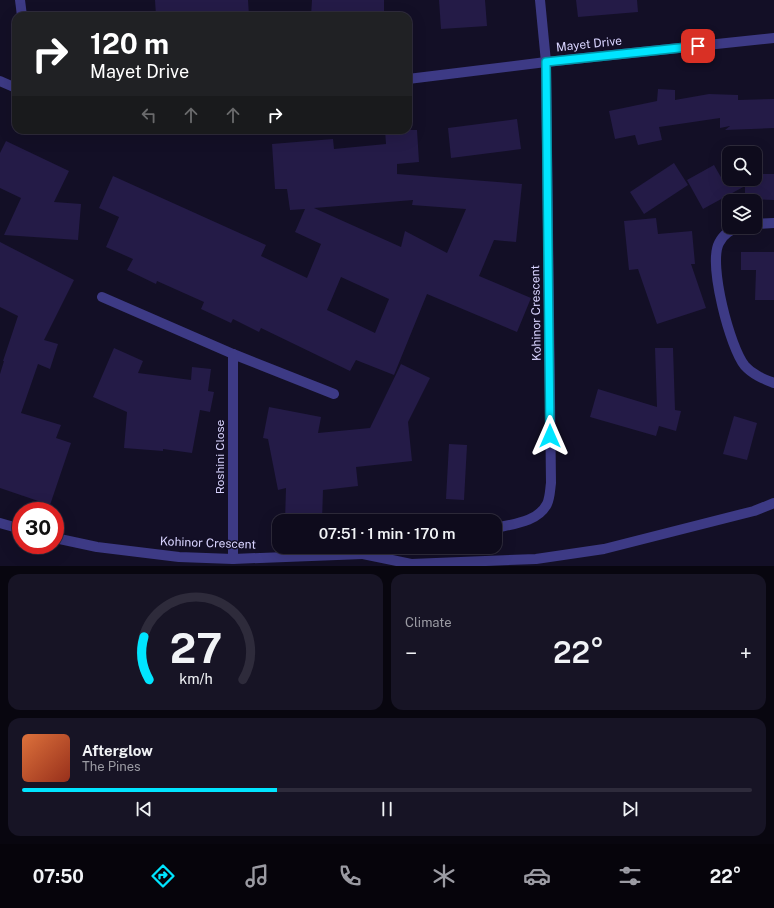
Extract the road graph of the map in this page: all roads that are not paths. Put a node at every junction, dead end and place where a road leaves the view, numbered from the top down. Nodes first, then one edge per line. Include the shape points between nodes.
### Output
1 (20, 0) edge
2 (540, 0) edge
3 (22, 12) edge
4 (774, 38) edge
5 (546, 62) junction
6 (412, 79) edge
7 (0, 81) edge
8 (12, 86) edge
9 (774, 223) edge
10 (762, 224) edge
11 (726, 234) edge
12 (102, 297) dead end
13 (233, 354) junction
14 (774, 383) edge
15 (334, 394) dead end
16 (774, 503) edge
17 (0, 523) edge
18 (12, 526) edge
19 (502, 526) edge
20 (64, 540) edge
21 (363, 554) joint
22 (233, 559) junction

1 - 3 street
2 - 5 street, Kohinor Crescent
4 - 5 street, Mayet Drive
5 - 6 street, Mayet Drive
5 - 19 street, Kohinor Crescent via 550,494 543,512 535,518
7 - 8 street
9 - 10 street
11 - 14 street via 719,243 716,265 722,302 734,347 746,367 756,376
12 - 13 street
13 - 15 street
13 - 22 street, Roshini Close
16 - 21 street via 754,511 604,549 536,558 411,564
17 - 18 street
20 - 22 street, Kohinor Crescent via 158,555
21 - 22 street, Kohinor Crescent

